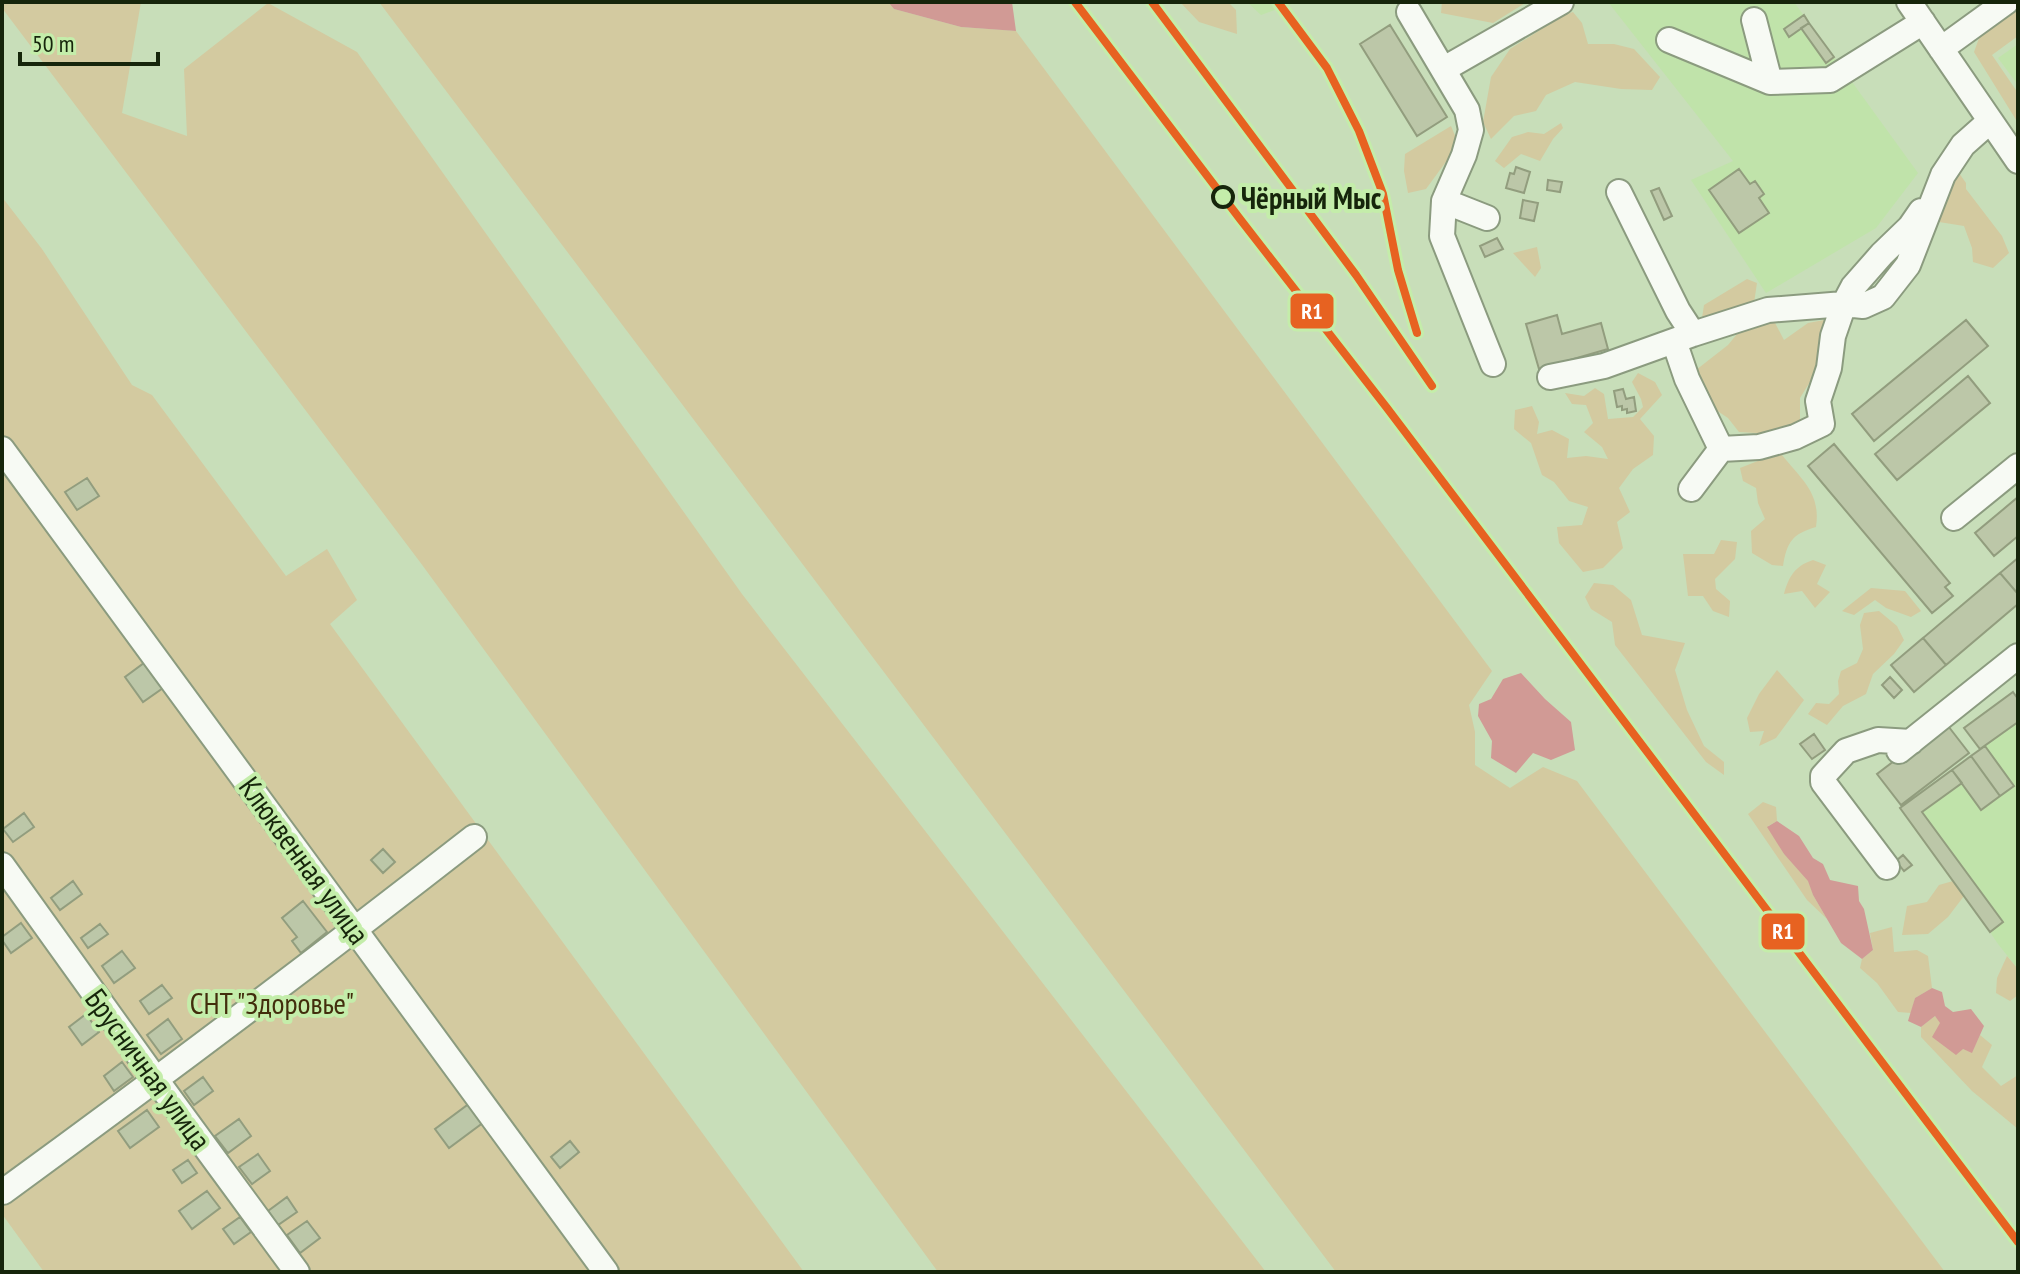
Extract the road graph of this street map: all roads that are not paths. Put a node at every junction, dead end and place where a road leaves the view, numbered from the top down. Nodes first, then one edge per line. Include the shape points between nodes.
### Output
1 (1561, 2) edge
2 (1909, 2) edge
3 (2006, 2) edge
4 (1409, 12) dead end
5 (1754, 20) dead end
6 (1923, 22) junction
7 (1669, 40) dead end
8 (1941, 49) junction
9 (1444, 69) junction
10 (1770, 82) junction
11 (1990, 121) junction
12 (2018, 161) edge
13 (1619, 192) dead end
14 (1444, 201) junction
15 (1487, 218) dead end
16 (1844, 304) junction
17 (1684, 337) junction
18 (1493, 364) dead end
19 (1550, 377) dead end
20 (2, 449) edge
21 (1721, 449) junction
22 (2018, 466) edge
23 (1691, 489) dead end
24 (1954, 518) dead end
25 (2018, 656) edge
26 (474, 837) dead end
27 (2, 865) edge
28 (1887, 867) dead end
29 (356, 930) junction
30 (157, 1081) junction
31 (3, 1192) edge
32 (297, 1272) edge
33 (606, 1272) edge

1 - 9 street
2 - 6 street
3 - 8 street
4 - 9 street
5 - 10 street
6 - 8 street
6 - 10 street via 1830,80
7 - 10 street
8 - 11 street
9 - 14 street via 1467,110 1471,130
11 - 12 street
11 - 16 street via 1963,145 1910,227 1853,287
13 - 17 street via 1678,311
14 - 15 street
14 - 18 street via 1442,236
16 - 17 street via 1768,310
16 - 21 street via 1818,401 1822,424 1759,447
17 - 19 street via 1604,366
17 - 21 street via 1687,379
20 - 29 street, Клюквенная улица
21 - 23 street
22 - 24 street
25 - 28 street via 1902,748 1878,740 1846,751 1823,776
26 - 29 street
27 - 30 street, Брусничная улица
29 - 30 street
29 - 33 street, Клюквенная улица
30 - 31 street
30 - 32 street, Брусничная улица

